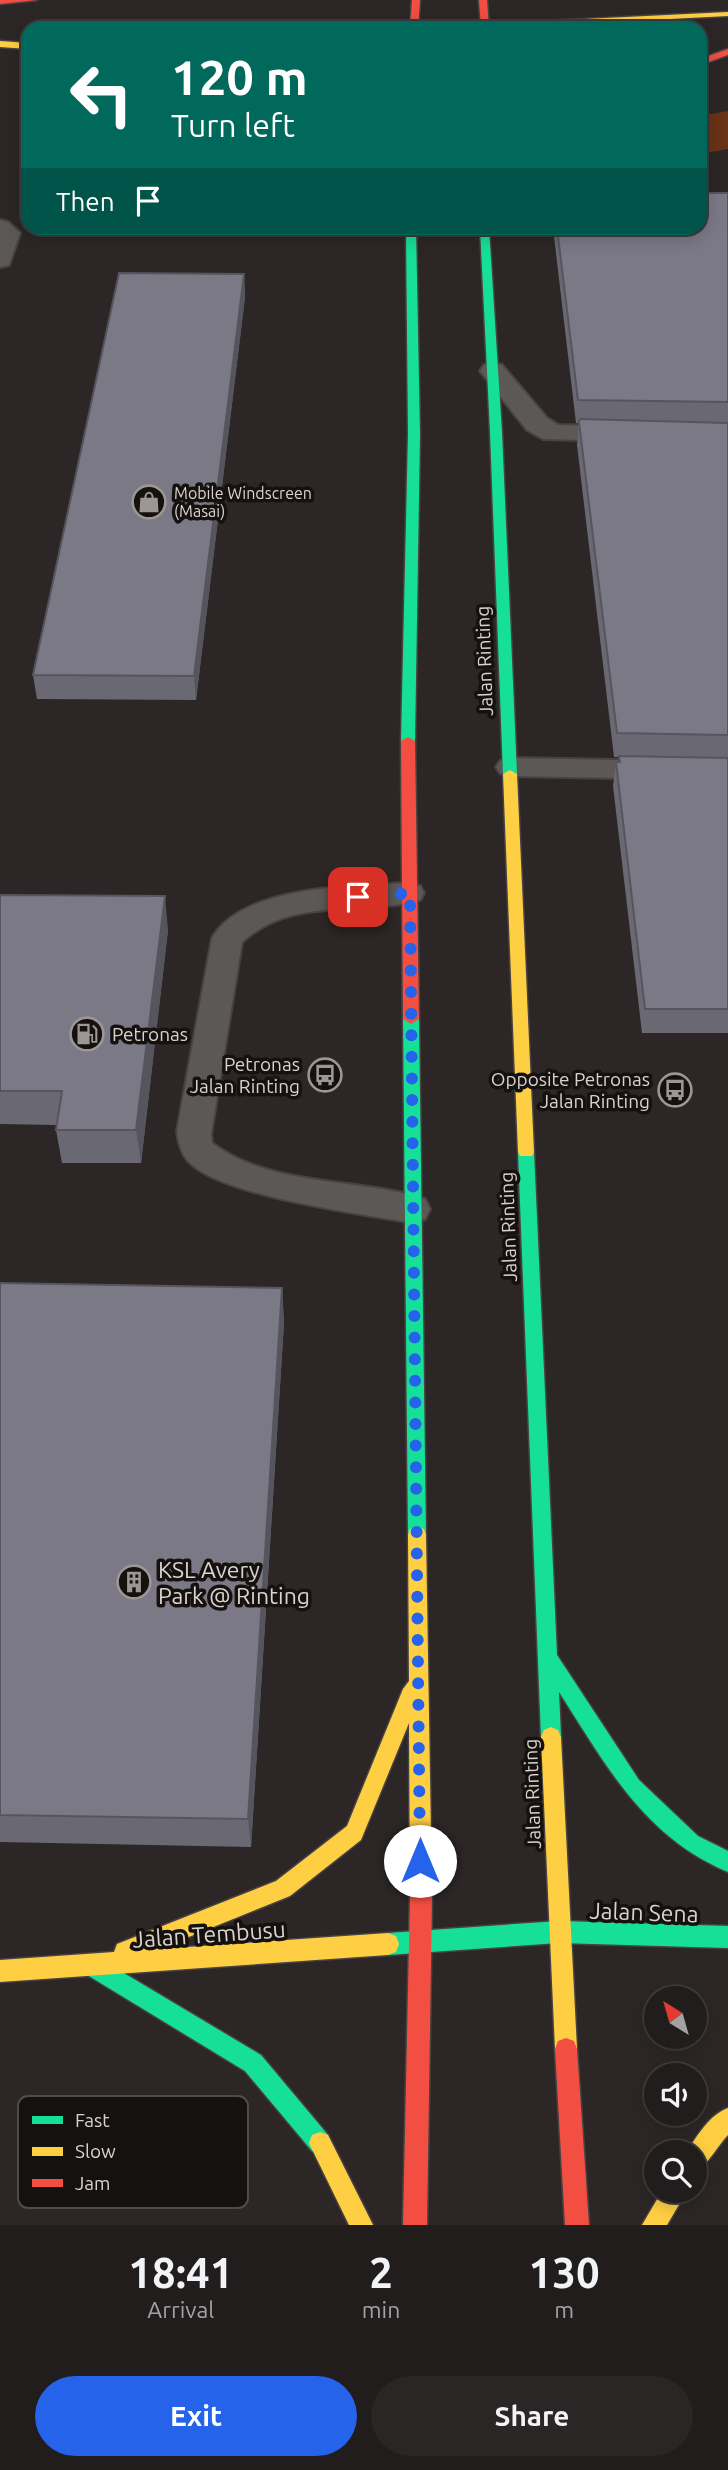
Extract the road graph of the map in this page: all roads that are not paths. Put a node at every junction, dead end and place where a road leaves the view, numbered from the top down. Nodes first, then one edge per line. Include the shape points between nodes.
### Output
1 (33, 0) edge
2 (0, 2) edge
3 (728, 14) edge
4 (484, 16) edge
5 (466, 21) edge
6 (0, 31) edge
7 (21, 31) edge
8 (0, 44) edge
9 (21, 46) edge
10 (728, 52) edge
11 (707, 59) edge
12 (0, 228) edge
13 (411, 235) edge
14 (484, 235) edge
15 (0, 260) edge
16 (493, 371) junction
17 (728, 436) edge
18 (510, 767) junction
19 (728, 771) edge
20 (410, 893) junction
21 (413, 1209) junction
22 (548, 1657) junction
23 (419, 1674) junction
24 (728, 1862) edge
25 (559, 1932) junction
26 (728, 1937) edge
27 (421, 1942) junction
28 (92, 1965) junction
29 (0, 1971) edge
30 (728, 2119) edge
31 (707, 2141) edge
32 (668, 2203) edge
33 (361, 2225) edge
34 (415, 2225) edge
35 (578, 2225) edge
36 (654, 2225) edge

1 - 2 main road
3 - 4 main road
4 - 5 main road
6 - 7 main road
8 - 9 main road
10 - 11 main road
12 - 15 street via 8,233
13 - 20 main road
14 - 16 main road, Jalan Rinting
16 - 17 street via 537,424 553,433
16 - 18 main road, Jalan Rinting
18 - 19 lane
18 - 22 main road, Jalan Rinting
20 - 21 main road
20 - 21 lane via 278,909 248,919 233,931 227,938 194,1141 200,1152 230,1172
21 - 23 main road
22 - 24 main road via 632,1787 691,1843
22 - 25 main road, Jalan Rinting
23 - 27 main road
23 - 28 main road via 354,1833 283,1889
25 - 26 main road, Jalan Sena
25 - 27 main road, Jalan Sena
25 - 35 main road, Jalan Rinting
27 - 28 main road, Jalan Tembusu
27 - 34 main road
28 - 29 main road, Jalan Tembusu
28 - 33 main road via 253,2063 323,2146
30 - 31 main road
32 - 36 main road

